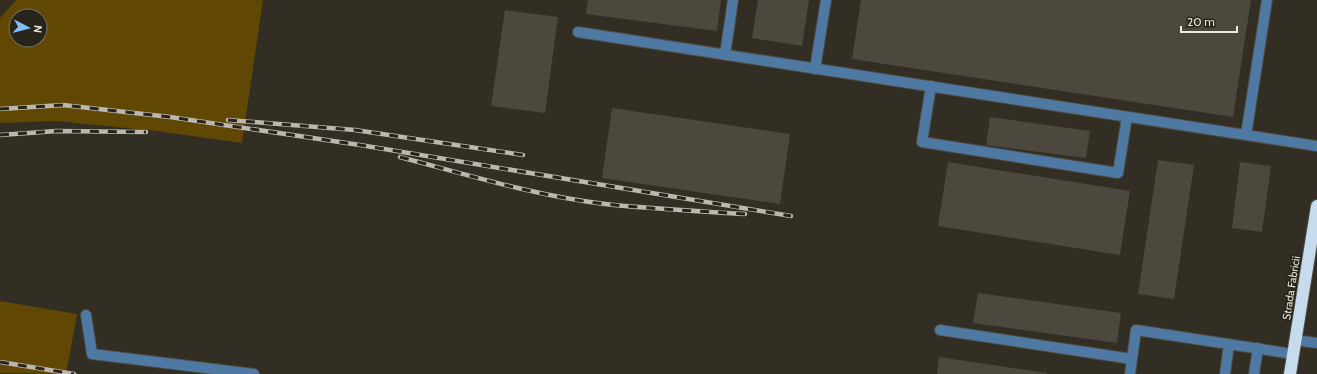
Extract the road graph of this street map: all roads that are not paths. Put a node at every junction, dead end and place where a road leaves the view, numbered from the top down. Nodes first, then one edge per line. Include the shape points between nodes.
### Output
1 (733, 0) edge
2 (826, 0) edge
3 (1267, 0) edge
4 (578, 32) dead end
5 (725, 55) junction
6 (815, 68) junction
7 (931, 86) junction
8 (1127, 117) junction
9 (1246, 135) junction
10 (1317, 146) edge
11 (1317, 206) edge
12 (86, 315) dead end
13 (940, 330) dead end
14 (1295, 340) junction
15 (1317, 343) edge
16 (1229, 344) junction
17 (1258, 348) junction
18 (1293, 354) junction
19 (1132, 359) junction
20 (254, 374) edge
21 (1130, 374) edge
22 (1225, 374) edge
23 (1254, 374) edge
24 (1290, 374) edge

1 - 5 street
2 - 6 street
3 - 9 street
4 - 5 street
5 - 6 street
6 - 7 street
7 - 8 street
7 - 8 street via 922,142 1118,173
8 - 9 street
9 - 10 street
11 - 14 highway, Strada Fabricii
12 - 20 street via 92,354
13 - 19 street
14 - 15 street
14 - 18 highway, Strada Fabricii
16 - 17 street
16 - 19 street via 1136,330
16 - 22 street
17 - 18 street
17 - 23 street
18 - 24 highway, Strada Fabricii
19 - 21 street

